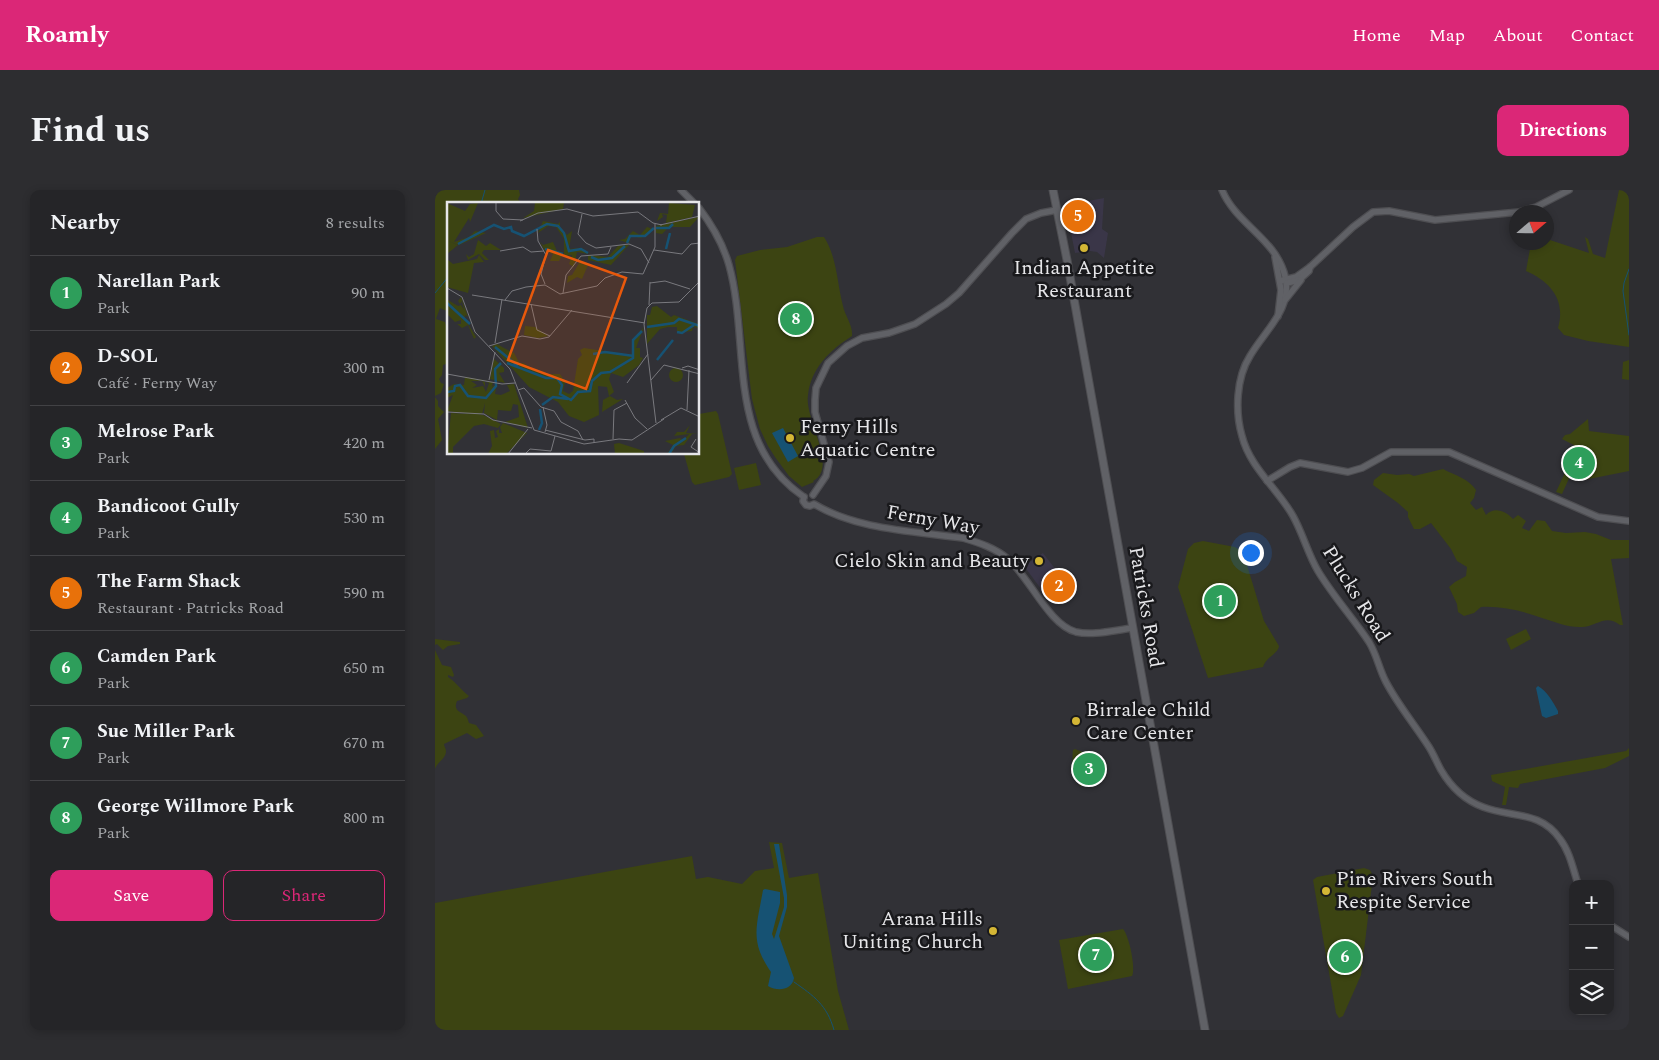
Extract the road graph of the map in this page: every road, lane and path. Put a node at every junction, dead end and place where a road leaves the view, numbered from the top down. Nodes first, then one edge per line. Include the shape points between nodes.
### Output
1 (681, 190) edge
2 (1053, 190) edge
3 (1221, 190) edge
4 (1569, 190) edge
5 (693, 202) edge
6 (700, 209) edge
7 (1057, 210) junction
8 (1275, 257) junction
9 (1283, 269) junction
10 (1302, 275) junction
11 (1283, 282) junction
12 (1285, 300) junction
13 (1278, 316) junction
14 (1267, 480) junction
15 (813, 495) junction
16 (804, 497) junction
17 (814, 504) junction
18 (1629, 520) edge
19 (1133, 628) junction
20 (1577, 880) edge
21 (1614, 928) edge
22 (1629, 937) edge
23 (1205, 1030) edge

1 - 5 street
2 - 7 main road, Patricks Road
3 - 8 street via 1233,210 1265,241
4 - 10 street via 1519,212 1435,220 1389,211 1373,212
6 - 16 street, Ferny Way via 721,242 729,267 745,394 754,432 767,458 788,484
7 - 15 street via 1026,219 946,304 915,324 862,338 827,363 816,388 815,412 828,456 828,469
7 - 19 main road, Patricks Road
8 - 9 street
8 - 11 street
9 - 10 street
9 - 11 street
10 - 11 street
10 - 12 street
11 - 12 street, Plucks Road
11 - 13 street, Plucks Road
12 - 13 street, Plucks Road
13 - 14 street, Plucks Road via 1249,357 1239,394 1239,422 1244,443
14 - 18 street via 1300,463 1348,472 1391,452 1449,452 1598,517
14 - 20 street, Plucks Road via 1292,514 1319,572 1373,650 1385,681 1452,786 1482,807 1531,817 1551,829 1564,845
15 - 16 street
15 - 17 street
16 - 17 street, Ferny Way via 806,505
17 - 19 street, Ferny Way via 860,523 963,538 995,550 1021,572 1060,623 1073,631 1085,633
19 - 23 main road, Patricks Road
21 - 22 street

